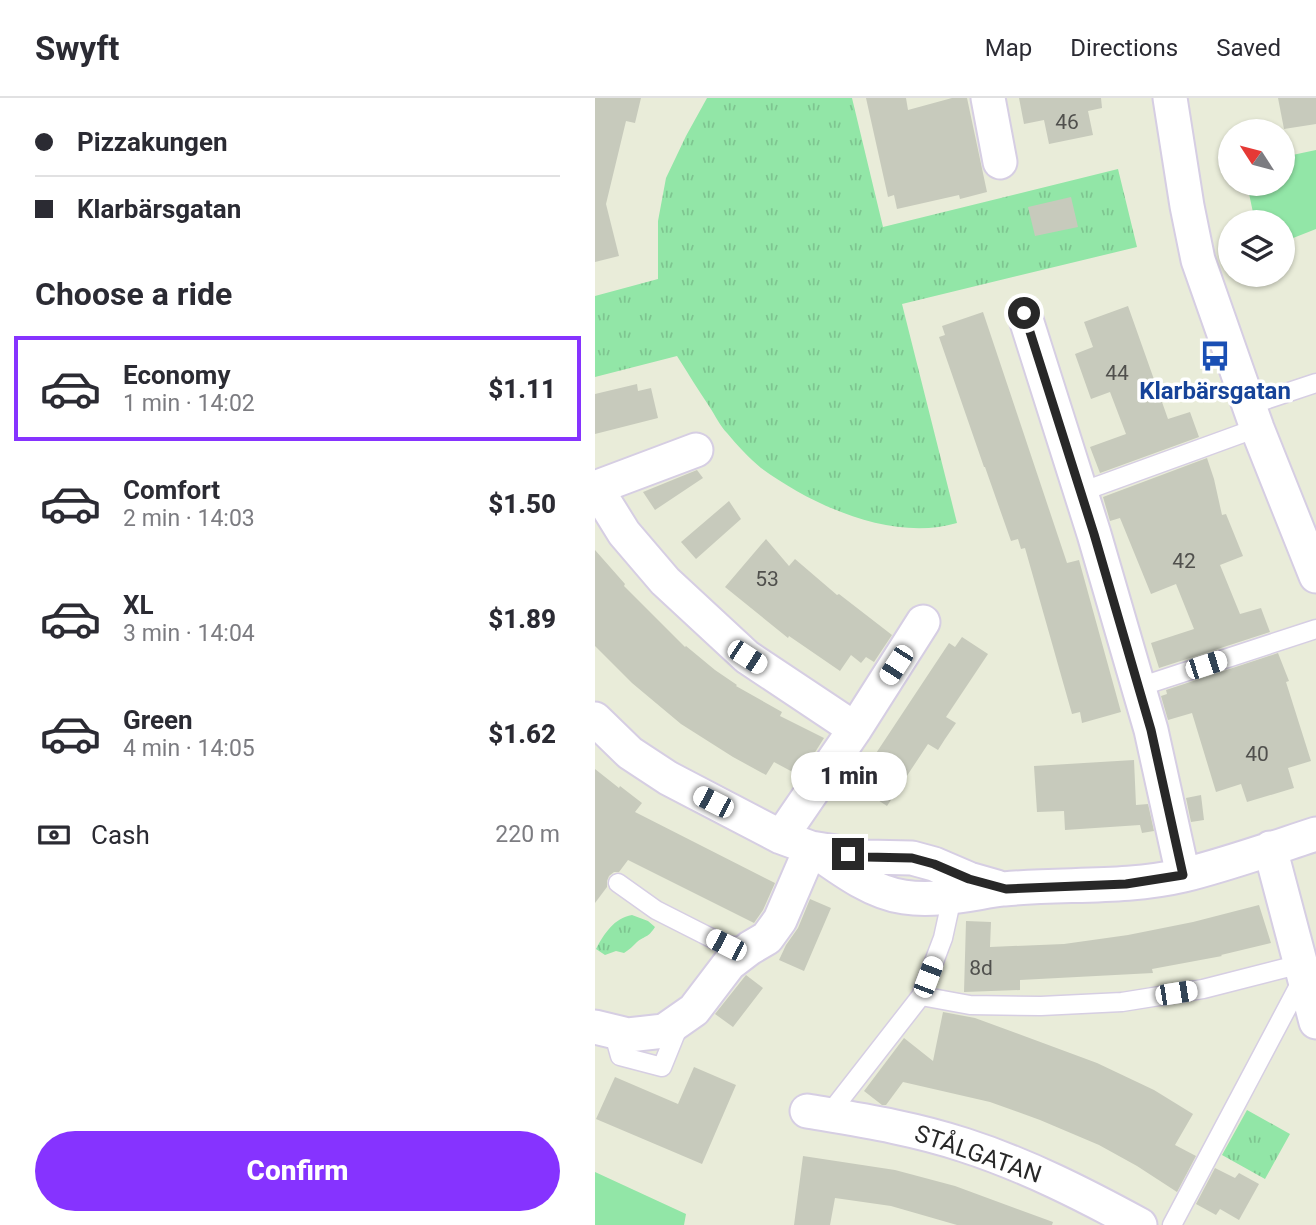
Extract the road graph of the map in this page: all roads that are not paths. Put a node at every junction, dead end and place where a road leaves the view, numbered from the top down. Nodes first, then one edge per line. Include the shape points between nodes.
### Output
1 (988, 98) edge
2 (1170, 98) edge
3 (1000, 162) dead end
4 (1024, 313) dead end
5 (1316, 383) edge
6 (1254, 416) junction
7 (696, 450) dead end
8 (596, 488) edge
9 (1081, 492) junction
10 (1314, 566) edge
11 (923, 622) dead end
12 (1316, 629) edge
13 (1139, 687) junction
14 (595, 719) edge
15 (855, 729) junction
16 (1316, 834) edge
17 (796, 843) junction
18 (1270, 848) junction
19 (1183, 875) junction
20 (618, 883) dead end
21 (1006, 889) junction
22 (952, 897) junction
23 (750, 948) junction
24 (1302, 970) junction
25 (921, 996) junction
26 (1316, 1021) edge
27 (604, 1029) edge
28 (818, 1113) joint
29 (1140, 1225) edge
30 (1172, 1225) edge

1 - 3 street
2 - 6 street via 1198,260
4 - 9 street
5 - 6 lane
6 - 9 lane
6 - 10 street
7 - 8 street
8 - 15 street via 624,533 665,581 747,657
9 - 13 street
11 - 15 street
12 - 13 lane
13 - 19 street
14 - 17 street via 630,753 668,778
15 - 17 street
16 - 18 street
17 - 21 street via 866,857 912,858
17 - 22 street via 885,892
17 - 23 street via 780,920 767,937
18 - 19 street
18 - 24 street
19 - 21 street via 1126,884
20 - 23 lane via 656,910 726,945
21 - 22 street
22 - 25 lane via 943,938
23 - 27 street via 729,964 694,1010 664,1031 628,1035
24 - 25 lane via 1122,1002 970,1005
24 - 26 street
24 - 30 lane
25 - 28 lane
28 - 29 street, STÅLGATAN via 963,1145 1034,1171

